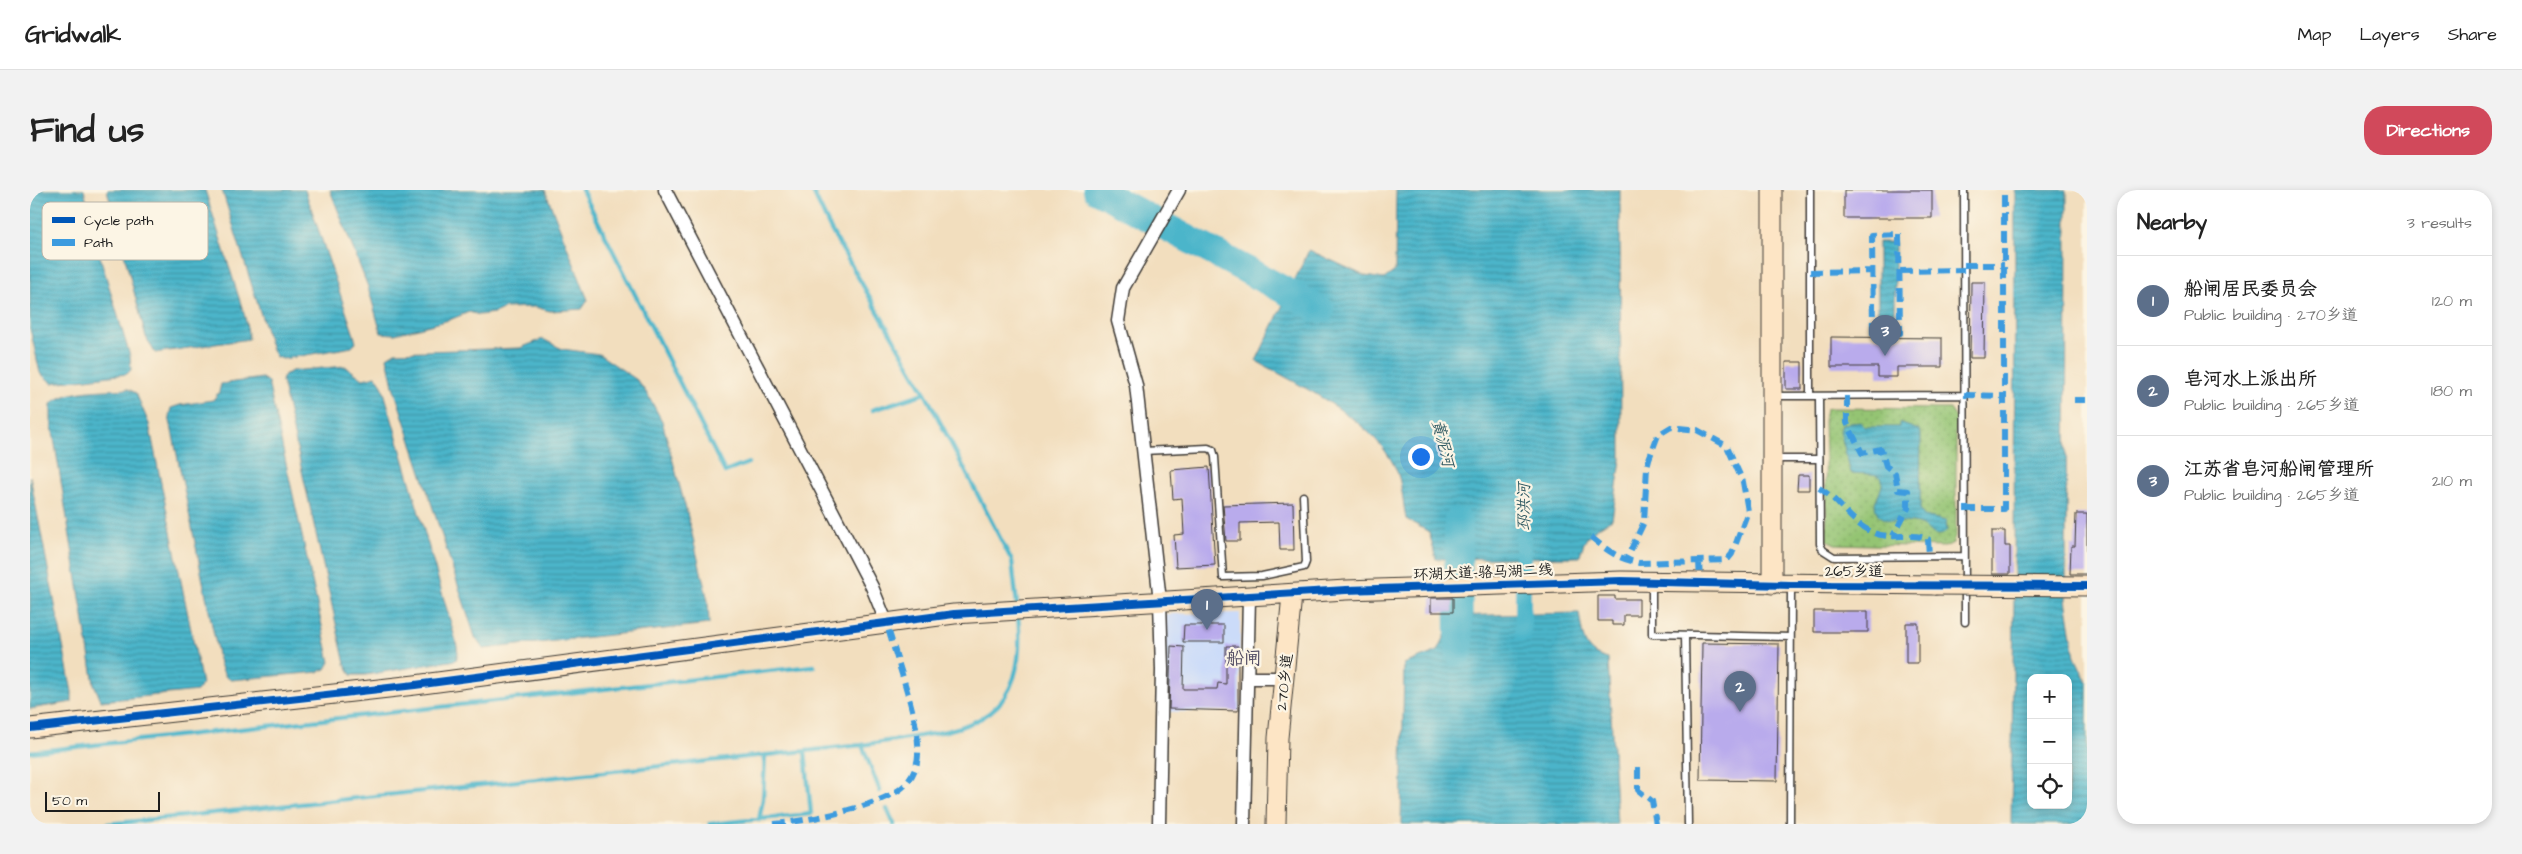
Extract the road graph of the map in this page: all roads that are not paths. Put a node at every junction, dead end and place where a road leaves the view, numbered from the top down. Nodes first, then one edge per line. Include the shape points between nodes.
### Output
1 (665, 190) edge
2 (1179, 190) edge
3 (1772, 190) edge
4 (1810, 190) edge
5 (1964, 190) edge
6 (1964, 395) junction
7 (1772, 396) junction
8 (1810, 396) junction
9 (1819, 396) junction
10 (1143, 451) junction
11 (1772, 459) junction
12 (1819, 459) junction
13 (1303, 496) dead end
14 (1964, 556) junction
15 (1620, 581) joint
16 (1652, 582) junction
17 (1781, 584) junction
18 (2087, 586) edge
19 (1292, 594) junction
20 (1249, 597) junction
21 (1160, 601) junction
22 (1965, 622) dead end
23 (887, 624) junction
24 (1684, 635) junction
25 (1790, 637) junction
26 (1247, 678) junction
27 (1285, 678) junction
28 (30, 728) edge
29 (1159, 824) edge
30 (1244, 824) edge
31 (1276, 824) edge
32 (1688, 824) edge
33 (1790, 824) edge

1 - 23 street via 872,587
2 - 10 street via 1123,288 1118,320 1136,386
3 - 7 street
4 - 8 lane
5 - 6 lane
6 - 9 lane
6 - 14 lane
7 - 8 lane
7 - 11 street
8 - 9 lane
9 - 12 lane
10 - 13 lane via 1213,450 1223,577 1262,576 1304,567
10 - 21 street
11 - 12 lane
11 - 17 street
12 - 14 lane via 1820,544 1828,554 1834,557
14 - 22 lane
15 - 16 street, 265乡道
15 - 19 street, 环湖大道-骆马湖二线
16 - 17 street, 265乡道
16 - 24 lane via 1652,634
17 - 18 street, 265乡道, bridge
17 - 25 lane
19 - 20 street
19 - 27 street, 270乡道
20 - 21 street
20 - 26 street
21 - 23 street via 954,614
21 - 29 street
23 - 28 street via 415,685
24 - 25 lane
24 - 32 lane
25 - 33 lane
26 - 27 street
26 - 30 street
27 - 31 street, 270乡道 via 1278,738

